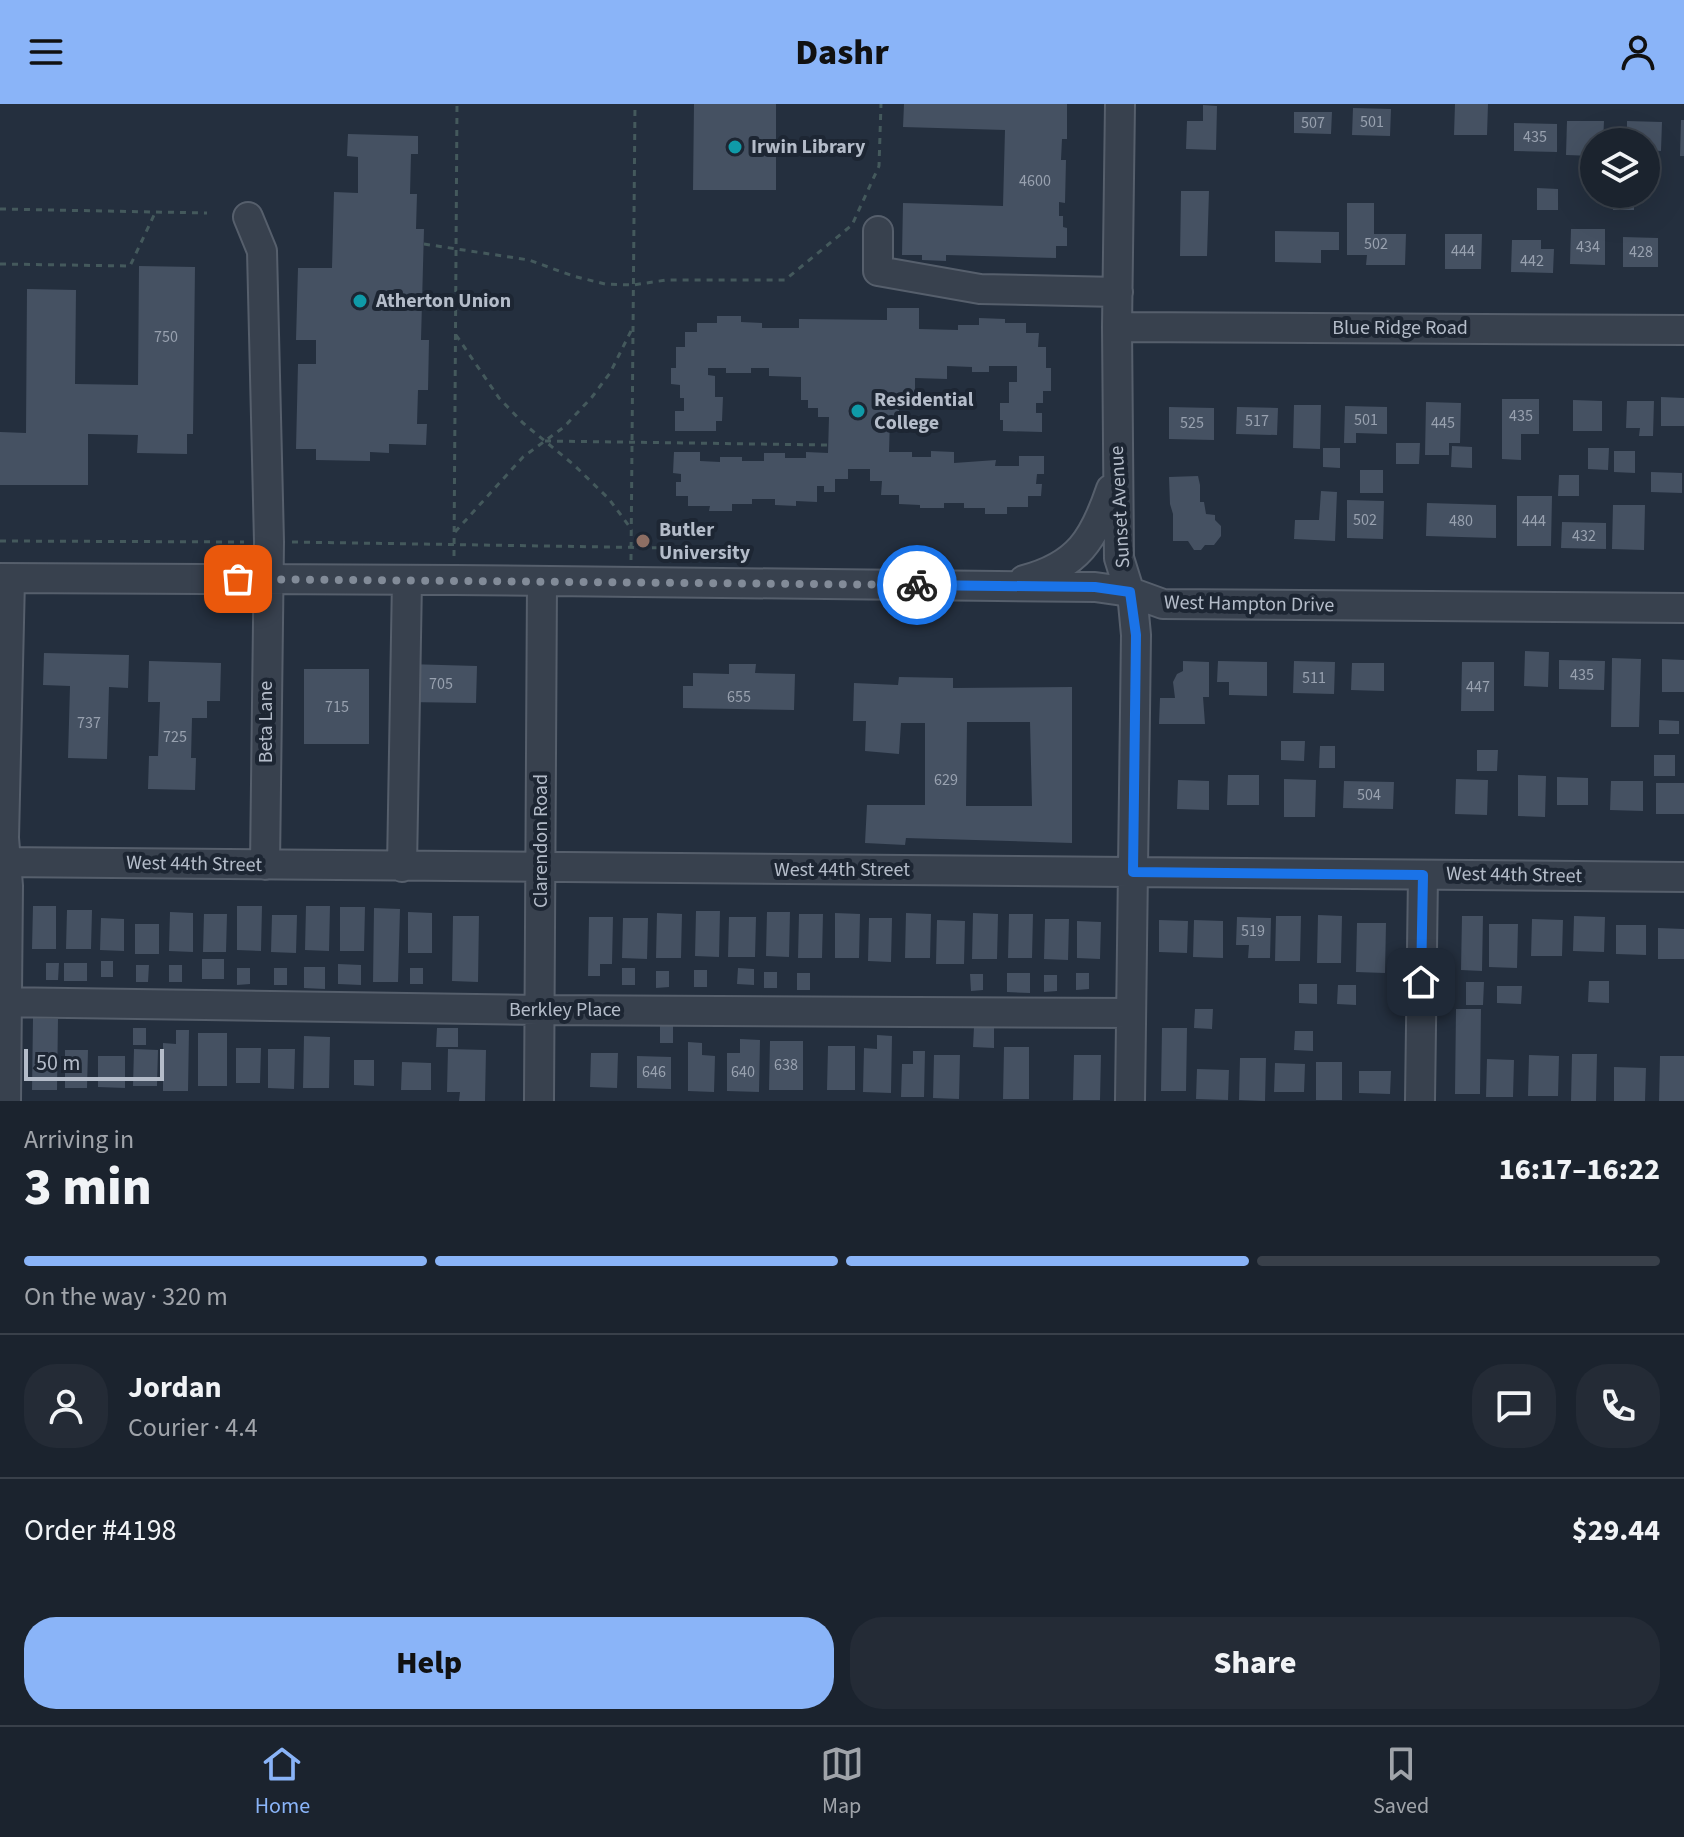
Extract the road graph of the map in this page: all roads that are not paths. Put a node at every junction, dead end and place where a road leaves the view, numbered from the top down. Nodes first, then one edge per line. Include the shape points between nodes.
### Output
1 (1120, 104) edge
2 (248, 217) dead end
3 (878, 231) dead end
4 (1118, 292) junction
5 (1117, 327) junction
6 (1684, 330) edge
7 (1117, 473) junction
8 (5, 578) edge
9 (267, 579) junction
10 (407, 580) junction
11 (542, 582) junction
12 (1002, 586) junction
13 (1130, 592) junction
14 (1684, 608) edge
15 (3, 862) edge
16 (265, 865) junction
17 (402, 867) junction
18 (541, 868) junction
19 (1133, 872) junction
20 (1423, 875) junction
21 (1684, 877) edge
22 (3, 1002) edge
23 (539, 1010) junction
24 (1131, 1013) junction
25 (6, 1101) edge
26 (539, 1101) edge
27 (1130, 1101) edge
28 (1420, 1101) edge

1 - 4 street, Sunset Avenue
2 - 9 street, Beta Lane via 262,251
3 - 4 street via 878,271 980,289
4 - 5 street, Sunset Avenue
5 - 6 street, Blue Ridge Road
5 - 7 street, Sunset Avenue
7 - 12 street via 1100,523 1079,552 1044,574
7 - 13 street, Sunset Avenue via 1120,566
8 - 9 street, West Hampton Drive
8 - 15 street
9 - 10 street, West Hampton Drive
9 - 16 street, Beta Lane
10 - 11 street, West Hampton Drive
10 - 17 street
11 - 12 street, West Hampton Drive
11 - 18 street, Clarendon Road
12 - 13 street, West Hampton Drive
13 - 14 street, West Hampton Drive via 1163,604
13 - 19 street, Sunset Avenue via 1136,635
15 - 16 street, West 44th Street
15 - 22 street
16 - 17 street, West 44th Street
17 - 18 street, West 44th Street
18 - 19 street, West 44th Street
18 - 23 street, Clarendon Road
19 - 20 street, West 44th Street
19 - 24 street, Sunset Avenue
20 - 21 street, West 44th Street
20 - 28 street
22 - 23 street, Berkley Place
22 - 25 street
23 - 24 street, Berkley Place
23 - 26 street, Clarendon Road
24 - 27 street, Sunset Avenue

